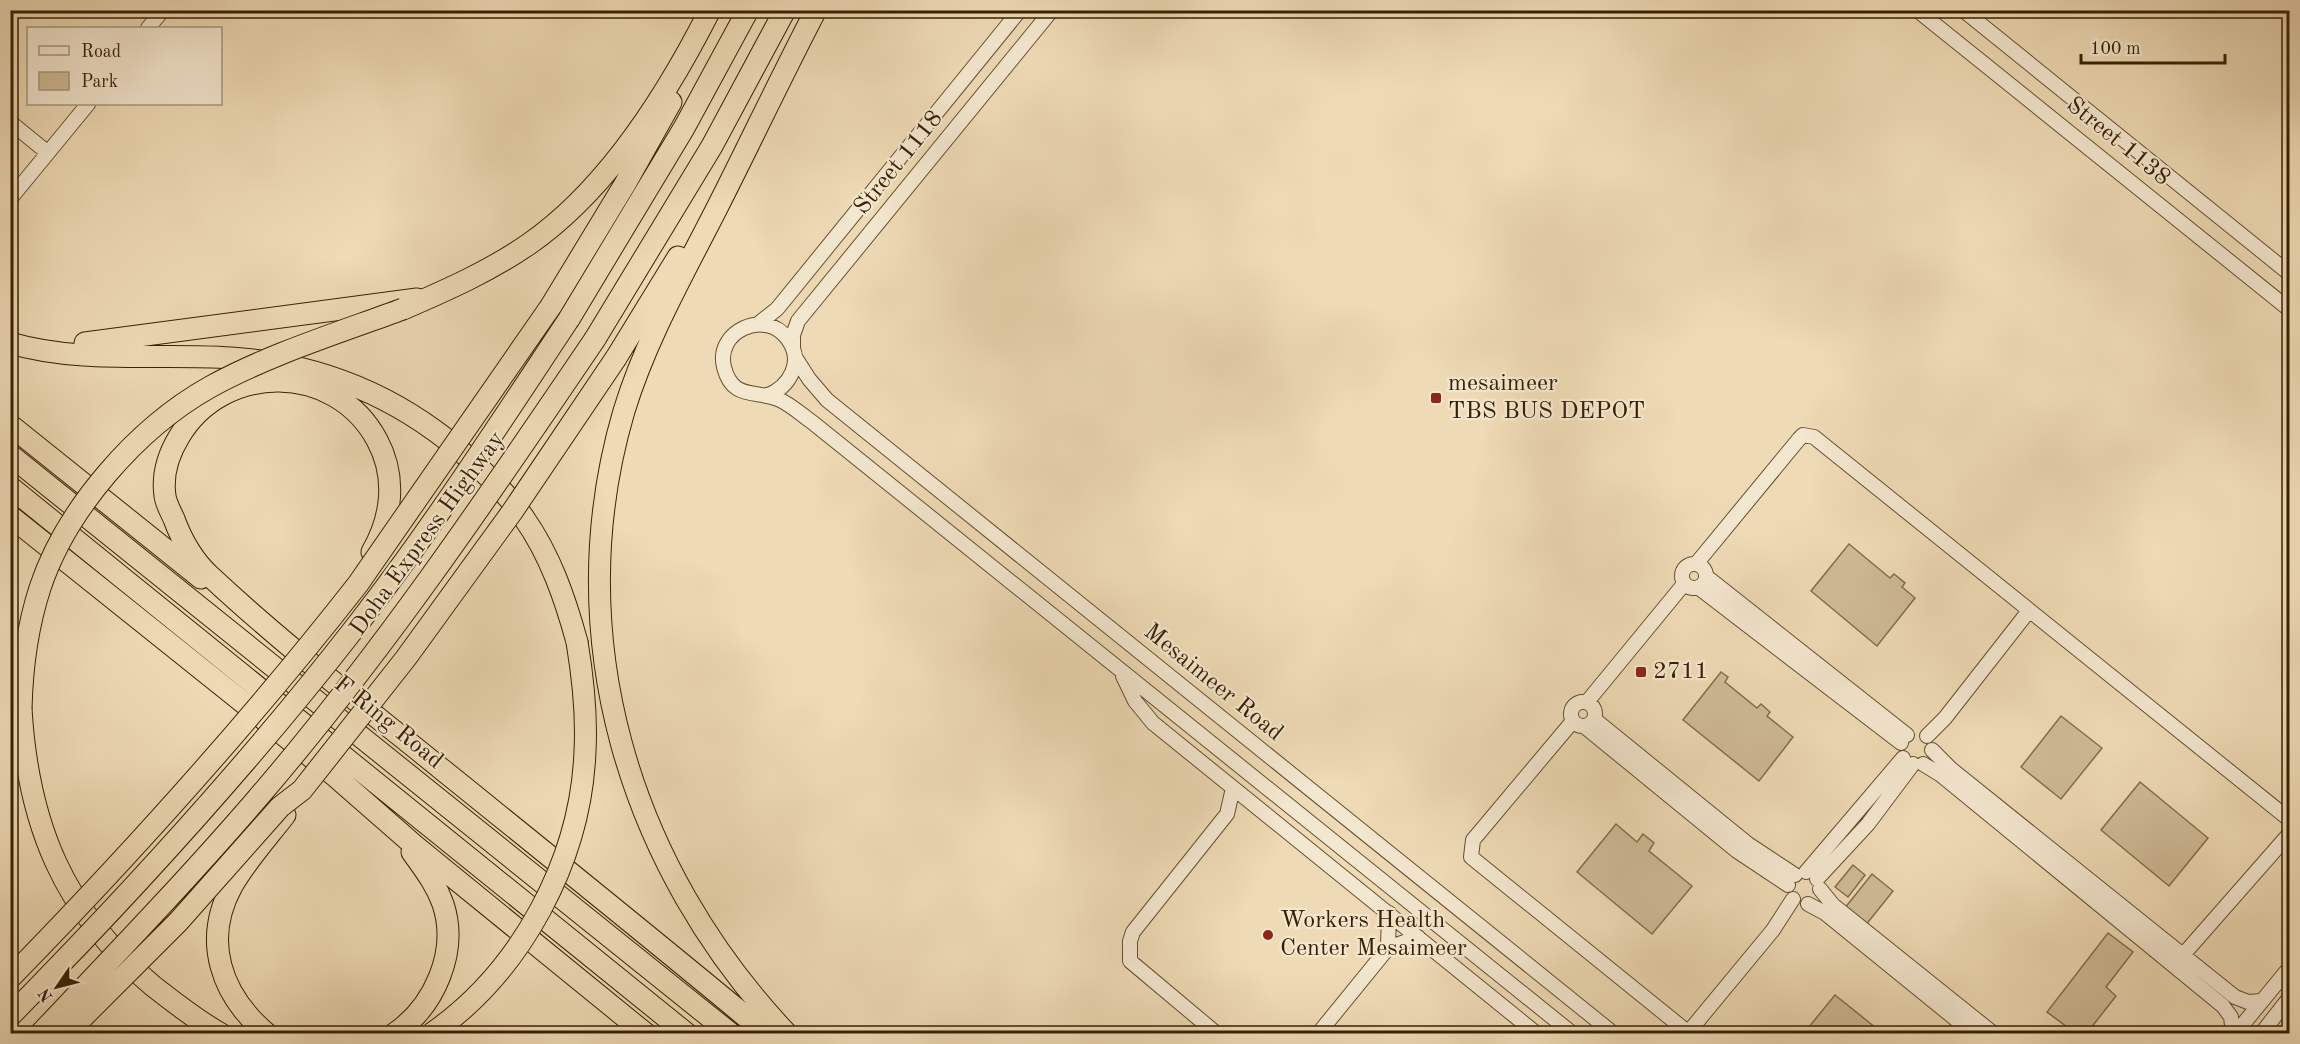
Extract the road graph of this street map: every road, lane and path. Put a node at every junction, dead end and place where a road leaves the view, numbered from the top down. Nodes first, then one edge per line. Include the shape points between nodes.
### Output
1 (163, 10) edge
2 (710, 10) edge
3 (748, 10) edge
4 (785, 10) edge
5 (816, 10) edge
6 (1020, 10) edge
7 (1053, 10) edge
8 (1917, 10) edge
9 (1964, 10) edge
10 (149, 27) edge
11 (696, 38) junction
12 (87, 105) edge
13 (10, 122) edge
14 (760, 123) junction
15 (48, 153) junction
16 (10, 199) edge
17 (2289, 274) edge
18 (432, 296) junction
19 (2289, 310) edge
20 (758, 324) junction
21 (10, 342) edge
22 (794, 353) junction
23 (766, 396) junction
24 (10, 425) edge
25 (10, 455) edge
26 (10, 487) edge
27 (10, 516) edge
28 (1696, 564) junction
29 (1703, 582) junction
30 (1684, 584) junction
31 (2028, 612) junction
32 (330, 620) junction
33 (266, 627) junction
34 (1123, 674) junction
35 (1587, 702) junction
36 (1584, 722) junction
37 (1927, 736) junction
38 (1904, 739) junction
39 (1932, 750) junction
40 (1913, 762) junction
41 (335, 776) junction
42 (1233, 788) junction
43 (302, 790) junction
44 (1254, 804) junction
45 (1227, 814) junction
46 (2289, 820) edge
47 (2289, 833) edge
48 (1805, 880) junction
49 (1354, 884) junction
50 (1395, 892) junction
51 (1793, 899) junction
52 (1808, 904) junction
53 (1389, 913) junction
54 (1418, 936) junction
55 (1388, 948) junction
56 (1470, 952) junction
57 (2183, 955) junction
58 (2289, 967) edge
59 (10, 978) edge
60 (2230, 993) junction
61 (1493, 996) junction
62 (2289, 997) edge
63 (2262, 1001) junction
64 (2219, 1003) junction
65 (10, 1016) edge
66 (266, 1033) edge
67 (1688, 1033) edge
68 (40, 1034) edge
69 (66, 1034) edge
70 (221, 1034) edge
71 (394, 1034) edge
72 (431, 1034) edge
73 (646, 1034) edge
74 (687, 1034) edge
75 (731, 1034) edge
76 (767, 1034) edge
77 (787, 1034) edge
78 (1217, 1034) edge
79 (1318, 1034) edge
80 (1537, 1034) edge
81 (1573, 1034) edge
82 (1614, 1034) edge
83 (1974, 1034) edge
84 (1994, 1034) edge
85 (2234, 1034) edge
86 (2261, 1034) edge

1 - 10 street
2 - 11 highway
3 - 65 highway, Doha Express Highway, bridge via 684,128 569,319 451,495 355,627 236,772
4 - 68 highway, Doha Express Highway, bridge via 712,146 595,339 380,646 256,800
5 - 14 highway
6 - 20 street, Street 1118 via 777,309
7 - 22 street, Street 1118 via 798,321 793,335
8 - 19 street, Street 1138
9 - 17 street, Street 1138
11 - 18 highway via 606,174 551,228 497,264
11 - 32 highway, bridge via 674,97 550,306
12 - 15 street
13 - 15 street
14 - 43 highway, bridge via 616,358 512,512 406,658
14 - 77 highway via 651,340 624,412 604,509 599,562 602,646 633,786 672,875 696,917
15 - 16 street
18 - 21 highway via 90,343
18 - 70 highway, bridge via 240,372 179,406 135,443 107,474 74,521 41,585 24,654 21,709 30,789 53,858 85,916 104,940 183,1010
20 - 22 street via 780,330
20 - 23 street via 746,326 728,340 723,364 733,385 754,396
21 - 72 highway, bridge via 69,353 282,363 376,394 448,440 523,516 557,580 577,642 584,686 585,753 579,802 568,844 546,899 504,964 461,1010
22 - 23 street via 794,368 784,386
22 - 82 street, Mesaimeer Road via 827,400
23 - 34 street, Mesaimeer Road via 780,400 812,422
24 - 33 highway
25 - 75 highway, F Ring Road
26 - 74 highway
27 - 41 highway
28 - 29 street via 1703,568
28 - 30 street via 1684,568
28 - 31 street via 1803,435 1814,437
29 - 30 street via 1692,589
29 - 38 street
30 - 35 street
31 - 37 street via 1946,718
31 - 46 street
32 - 33 highway, bridge via 381,536 390,491 385,460 371,429 344,401 306,383 258,381 222,395 199,411 176,442 166,465 165,499 197,562
32 - 59 highway, bridge via 144,837
33 - 76 highway
34 - 42 street via 1146,716
34 - 50 street, Mesaimeer Road
35 - 36 street via 1594,709
35 - 36 street via 1573,706 1571,714
36 - 48 street via 1737,851
36 - 67 street via 1473,840 1471,857
37 - 38 street via 1919,732
37 - 39 street
38 - 40 street
39 - 40 street
39 - 57 street
40 - 48 street
40 - 64 street via 1936,771
41 - 71 highway via 408,847 434,883 443,905 447,934 442,973 421,1011
41 - 73 highway
42 - 44 street
42 - 45 street
43 - 66 highway, bridge via 232,886 219,929 219,961 225,982 235,1000
43 - 69 highway, bridge via 280,807 178,922
44 - 45 street
44 - 49 street
45 - 78 street via 1133,932 1129,952 1130,961
47 - 57 street
48 - 51 street
48 - 52 street via 1817,898
48 - 84 street
49 - 50 street
49 - 53 street
50 - 56 street, Mesaimeer Road
51 - 52 street
51 - 67 street via 1766,939
52 - 83 street via 1825,913
53 - 54 street
53 - 55 street
54 - 55 street
54 - 61 street
55 - 79 street
56 - 61 street
56 - 81 street, Mesaimeer Road
57 - 60 street
58 - 63 street
60 - 63 street via 2248,1002
60 - 64 street via 2228,1001
61 - 80 street
62 - 86 street
63 - 85 street
64 - 85 street via 2231,1017

